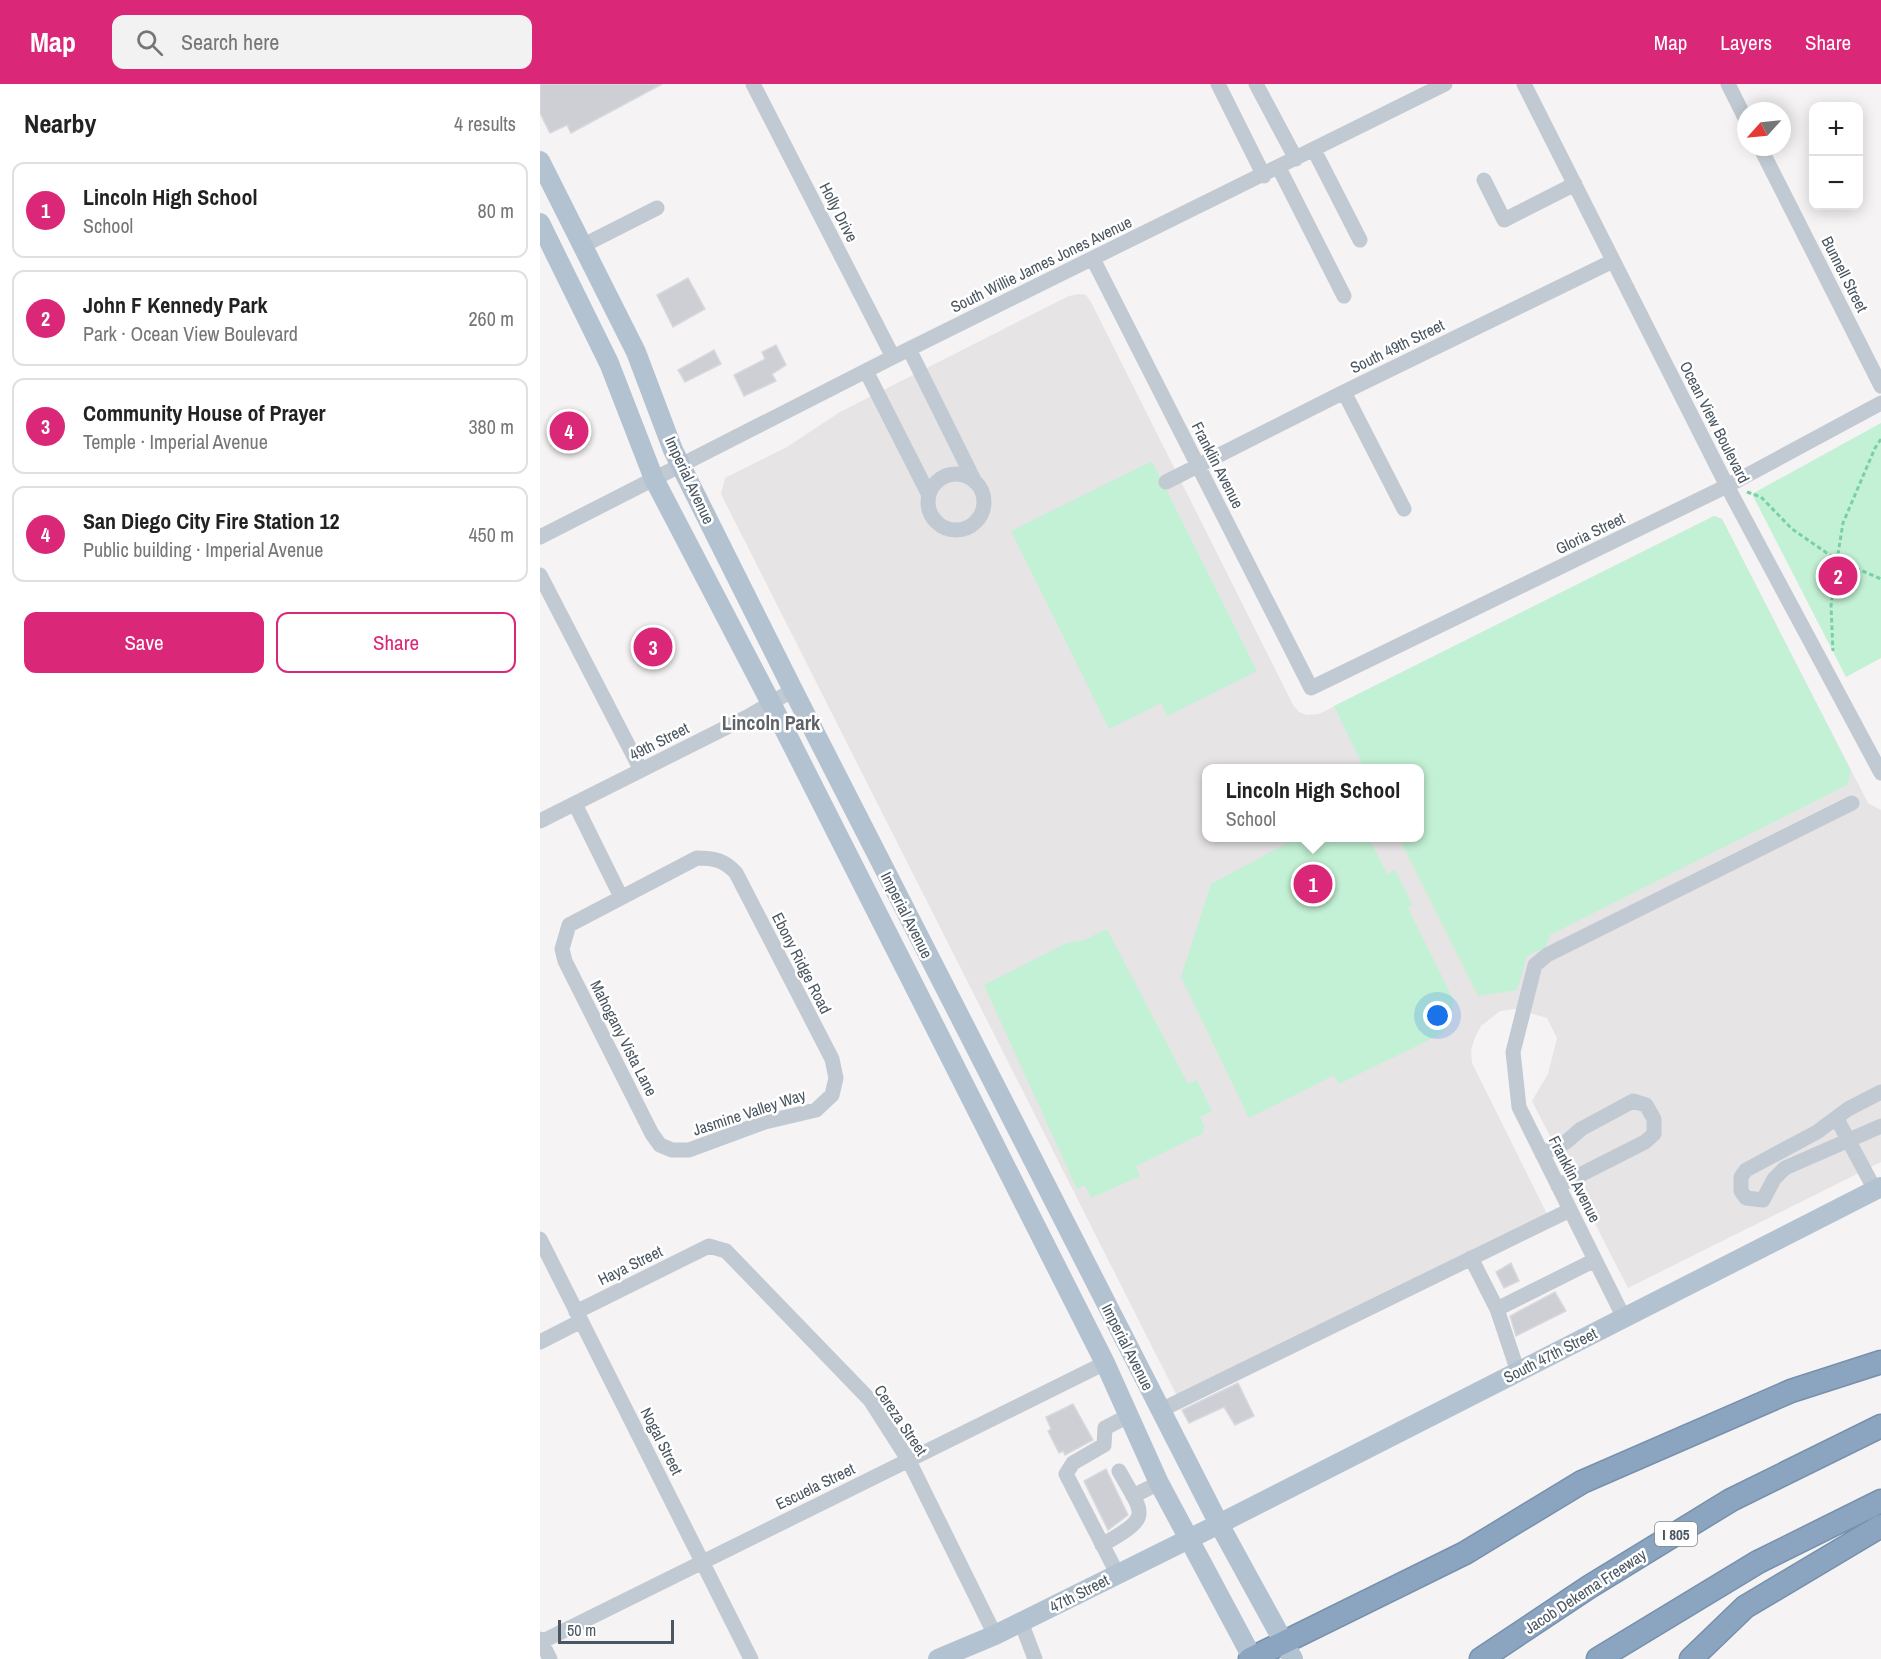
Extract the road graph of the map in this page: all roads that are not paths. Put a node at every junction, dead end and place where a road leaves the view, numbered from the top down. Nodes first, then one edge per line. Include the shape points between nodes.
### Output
1 (753, 84) edge
2 (1218, 84) edge
3 (1256, 84) edge
4 (1445, 84) edge
5 (1524, 84) edge
6 (1728, 84) edge
7 (1737, 102) edge
8 (1314, 150) junction
9 (1765, 156) edge
10 (1296, 159) junction
11 (1279, 168) junction
12 (543, 173) edge
13 (1264, 176) junction
14 (1484, 180) dead end
15 (1575, 184) junction
16 (657, 208) dead end
17 (540, 223) edge
18 (1360, 240) dead end
19 (584, 245) junction
20 (1093, 259) junction
21 (1613, 261) junction
22 (1344, 296) dead end
23 (909, 349) junction
24 (893, 357) junction
25 (866, 371) junction
26 (1881, 386) edge
27 (1344, 392) junction
28 (1881, 403) edge
29 (681, 465) junction
30 (1198, 466) junction
31 (654, 479) junction
32 (975, 482) junction
33 (1166, 482) dead end
34 (1727, 486) junction
35 (929, 495) junction
36 (1404, 509) dead end
37 (540, 537) edge
38 (540, 575) edge
39 (1311, 688) joint
40 (793, 690) junction
41 (771, 703) junction
42 (641, 770) junction
43 (1881, 773) edge
44 (1852, 803) dead end
45 (575, 804) junction
46 (540, 821) edge
47 (621, 897) junction
48 (1881, 1092) edge
49 (832, 1095) joint
50 (1837, 1119) junction
51 (1881, 1126) edge
52 (1848, 1139) junction
53 (672, 1150) joint
54 (1542, 1154) junction
55 (1558, 1185) junction
56 (1878, 1188) edge
57 (1570, 1210) junction
58 (540, 1239) edge
59 (700, 1251) joint
60 (1471, 1258) junction
61 (1595, 1260) junction
62 (1497, 1309) junction
63 (579, 1317) junction
64 (1624, 1318) junction
65 (540, 1342) edge
66 (1881, 1362) edge
67 (1105, 1363) junction
68 (1518, 1372) junction
69 (1161, 1410) junction
70 (1130, 1415) junction
71 (1881, 1426) edge
72 (909, 1461) junction
73 (1119, 1471) dead end
74 (1160, 1483) junction
75 (1133, 1496) junction
76 (1881, 1501) edge
77 (1219, 1524) junction
78 (1881, 1526) edge
79 (1188, 1538) junction
80 (1102, 1545) junction
81 (702, 1562) junction
82 (1117, 1574) junction
83 (1021, 1622) junction
84 (995, 1635) junction
85 (541, 1641) edge
86 (1289, 1651) edge
87 (1252, 1658) edge
88 (550, 1659) edge
89 (751, 1659) edge
90 (938, 1659) edge
91 (1035, 1659) edge
92 (1481, 1659) edge
93 (1598, 1659) edge
94 (1690, 1659) edge

1 - 24 street, Holly Drive
2 - 13 street
3 - 10 street
4 - 8 street, South Willie James Jones Avenue
5 - 15 street, Ocean View Boulevard
6 - 7 street
8 - 10 street, South Willie James Jones Avenue
8 - 18 street
9 - 26 street, Bunnell Street
10 - 11 street, South Willie James Jones Avenue
11 - 13 street, South Willie James Jones Avenue
11 - 22 street
12 - 19 main road, Imperial Avenue
13 - 20 street, South Willie James Jones Avenue
14 - 15 street via 1504,220
15 - 21 street, Ocean View Boulevard
16 - 19 street
17 - 31 main road, Imperial Avenue via 609,363
19 - 29 main road, Imperial Avenue via 636,352
20 - 23 street, South Willie James Jones Avenue
20 - 30 street, Franklin Avenue
21 - 27 street, South 49th Street
21 - 34 street, Ocean View Boulevard
23 - 24 street, South Willie James Jones Avenue
23 - 32 street
24 - 25 street, South Willie James Jones Avenue
25 - 29 street, South Willie James Jones Avenue
25 - 35 street
27 - 30 street, South 49th Street
27 - 36 street
28 - 34 street, Gloria Street
29 - 31 street, South Willie James Jones Avenue
29 - 40 main road, Imperial Avenue
30 - 33 street, South 49th Street
30 - 39 street, Franklin Avenue
31 - 37 street, South Willie James Jones Avenue
31 - 41 main road, Imperial Avenue
32 - 35 street via 958,474 949,475 933,486
32 - 35 street via 984,499 983,508 975,523 967,528 950,529 936,520
34 - 39 street, Gloria Street
34 - 43 street, Ocean View Boulevard
38 - 42 street
40 - 41 street, 49th Street
40 - 69 main road, Imperial Avenue
41 - 42 street, 49th Street
41 - 67 main road, Imperial Avenue
42 - 45 street, 49th Street
44 - 54 street, Franklin Avenue via 1547,955 1535,965 1513,1052 1519,1107
45 - 46 street, 49th Street
45 - 47 street
47 - 49 street, Ebony Ridge Road via 697,858 715,858 728,864 832,1059 836,1078
47 - 53 street, Mahogany Vista Lane via 569,925 562,949 652,1134
48 - 50 street
49 - 53 street, Jasmine Valley Way via 816,1110 765,1122 688,1150
50 - 52 street
50 - 52 street via 1746,1170 1741,1177 1741,1191 1746,1198 1763,1200 1785,1168
51 - 52 street
52 - 56 street
54 - 55 street, Franklin Avenue
54 - 55 street via 1633,1101 1646,1105 1654,1119 1654,1134 1645,1142
55 - 57 street, Franklin Avenue
56 - 64 main road, South 47th Street
57 - 60 street
57 - 61 street, Franklin Avenue
58 - 63 street, Nogal Street
59 - 63 street, Haya Street
59 - 72 street, Cereza Street via 709,1246 726,1251 870,1400
60 - 62 street
60 - 69 street
61 - 62 street
61 - 64 street, Franklin Avenue
62 - 68 street
63 - 65 street, Haya Street
63 - 81 street, Nogal Street
64 - 68 main road, South 47th Street
66 - 86 highway via 1791,1391 1582,1482 1465,1553
67 - 70 main road, Imperial Avenue
67 - 72 street, Escuela Street
68 - 77 main road, South 47th Street
69 - 77 main road, Imperial Avenue
70 - 74 main road, Imperial Avenue
70 - 80 street via 1105,1428 1104,1445 1066,1470
71 - 92 highway, Jacob Dekema Freeway / I 805 via 1731,1500
72 - 81 street, Escuela Street
72 - 84 street, Cereza Street
73 - 75 street
74 - 75 street
74 - 79 main road, Imperial Avenue
75 - 80 street via 1141,1509 1137,1523
76 - 93 highway via 1758,1562
77 - 79 main road, 47th Street
77 - 86 main road, Imperial Avenue
78 - 94 highway via 1745,1607
79 - 82 main road, 47th Street
79 - 87 main road, Imperial Avenue
80 - 82 street
81 - 85 street, Escuela Street
81 - 89 street, Nogal Street
82 - 83 main road, 47th Street
83 - 84 main road, 47th Street
83 - 91 street
84 - 90 main road, 47th Street
85 - 88 street
86 - 87 highway

